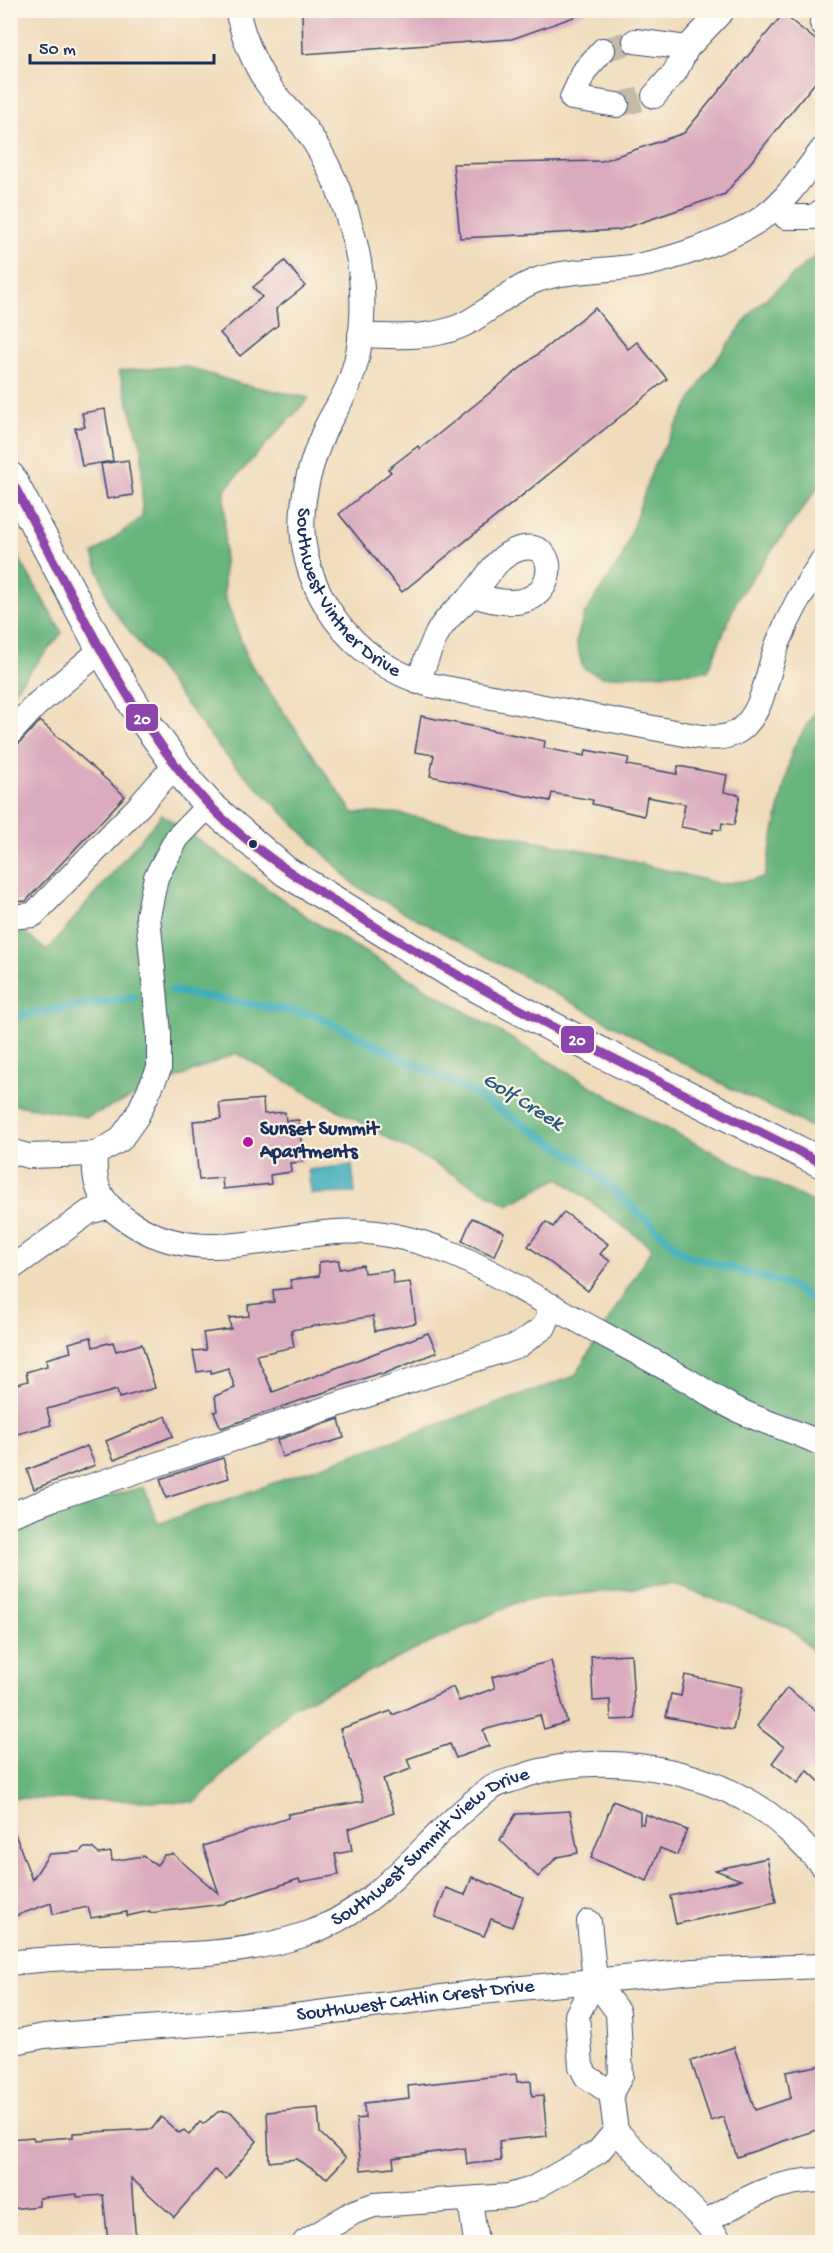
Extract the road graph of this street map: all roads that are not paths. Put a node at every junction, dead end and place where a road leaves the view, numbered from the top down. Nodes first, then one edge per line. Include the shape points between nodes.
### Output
1 (237, 10) edge
2 (723, 10) edge
3 (635, 41) tunnel mouth
4 (687, 48) junction
5 (603, 50) tunnel mouth
6 (654, 96) tunnel mouth
7 (617, 105) tunnel mouth
8 (822, 150) edge
9 (822, 211) edge
10 (786, 217) dead end
11 (360, 335) junction
12 (10, 477) edge
13 (822, 561) edge
14 (473, 595) dead end
15 (102, 650) junction
16 (418, 682) junction
17 (10, 733) edge
18 (177, 763) junction
19 (209, 805) junction
20 (10, 917) edge
21 (10, 1151) edge
22 (95, 1154) junction
23 (822, 1163) edge
24 (107, 1207) junction
25 (10, 1269) edge
26 (553, 1306) junction
27 (822, 1443) edge
28 (10, 1515) edge
29 (822, 1865) edge
30 (589, 1922) dead end
31 (10, 1963) edge
32 (822, 1966) edge
33 (595, 1981) junction
34 (10, 2043) edge
35 (610, 2093) junction
36 (616, 2131) junction
37 (822, 2181) edge
38 (470, 2200) junction
39 (705, 2222) junction
40 (305, 2242) edge
41 (476, 2242) edge
42 (721, 2242) edge

1 - 11 street, Southwest Vintner Drive via 242,32 262,75 303,125 327,164 341,198 357,249 364,301
2 - 4 street
3 - 4 street
4 - 6 street via 675,72
5 - 7 street via 585,70 572,98
8 - 11 street via 766,216 732,235 639,266 540,279 520,287 474,320 451,329 394,337
9 - 10 street via 813,217
11 - 16 street, Southwest Vintner Drive via 349,385 309,470 300,514 304,552 318,594 347,636 371,658
12 - 15 main road
13 - 16 street, Southwest Vintner Drive via 797,601 778,643 756,712 743,727 726,737 695,736
14 - 16 street via 437,632
15 - 17 street via 36,705
15 - 18 main road via 141,716
18 - 19 main road
18 - 20 street via 33,915
19 - 22 street via 177,838 156,877 148,916 159,1069 137,1116 120,1140
19 - 23 main road via 285,871 458,977
21 - 22 street via 28,1156
22 - 24 street via 93,1177
24 - 25 street via 88,1212
24 - 26 street via 136,1227 165,1239 207,1248 350,1232 377,1233 427,1244 477,1263
26 - 27 street via 737,1410
26 - 28 street via 544,1327 519,1345
29 - 31 street, Southwest Summit View Drive via 790,1830 752,1803 710,1784 631,1765 602,1763 543,1769 493,1787 446,1824 376,1896 304,1934 261,1946 187,1955
30 - 33 street
32 - 33 street, Southwest Catlin Crest Drive via 694,1971
33 - 34 street, Southwest Catlin Crest Drive via 287,2017 44,2036
33 - 35 street via 618,2012 621,2075
33 - 35 street via 577,2015 581,2066 586,2076
35 - 36 street
36 - 38 street via 598,2152 532,2189
36 - 39 street
37 - 39 street via 782,2184 759,2191
38 - 40 street via 374,2205 354,2212
38 - 41 street
39 - 42 street

